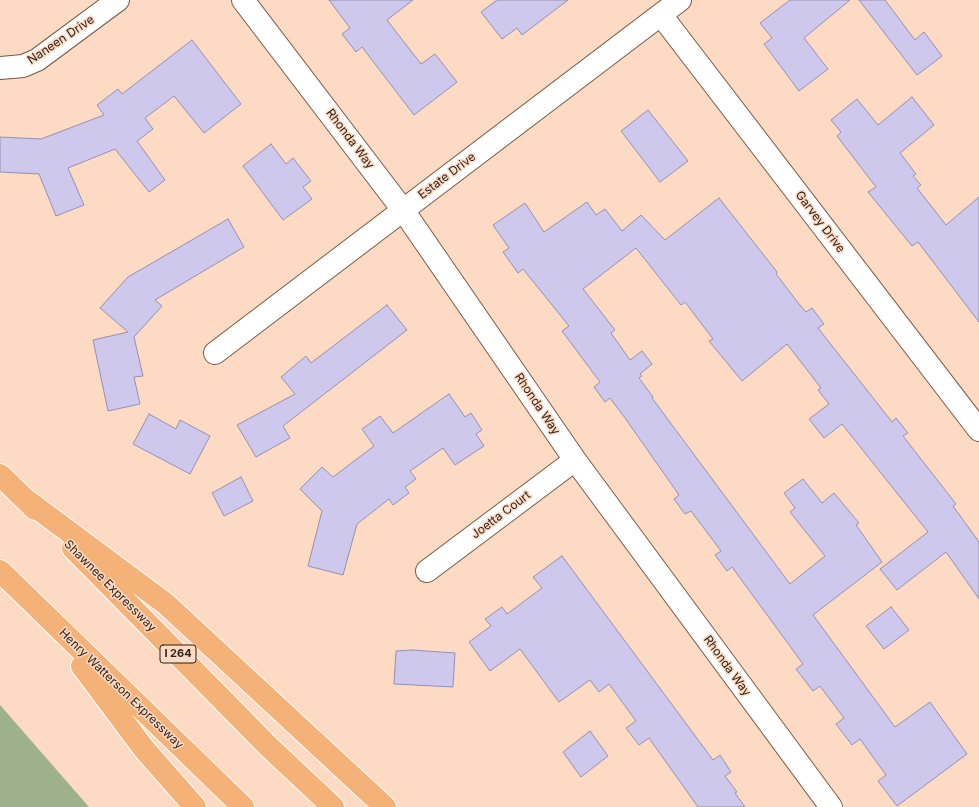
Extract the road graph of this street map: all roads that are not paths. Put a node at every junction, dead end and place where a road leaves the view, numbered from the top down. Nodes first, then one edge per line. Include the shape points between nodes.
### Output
1 (118, 0) edge
2 (243, 0) edge
3 (680, 0) edge
4 (661, 15) junction
5 (0, 68) edge
6 (403, 210) junction
7 (214, 353) dead end
8 (979, 430) edge
9 (575, 460) junction
10 (0, 475) edge
11 (25, 499) junction
12 (0, 570) edge
13 (428, 571) dead end
14 (42, 612) junction
15 (196, 807) edge
16 (243, 807) edge
17 (333, 807) edge
18 (385, 807) edge
19 (831, 807) edge

1 - 5 street, Naneen Drive via 37,60 23,66
2 - 6 street, Rhonda Way
3 - 4 street, Estate Drive
4 - 6 street, Estate Drive
4 - 8 street, Garvey Drive
6 - 7 street, Estate Drive
6 - 9 street, Rhonda Way
9 - 13 street, Joetta Court
9 - 19 street, Rhonda Way
10 - 11 highway, I 264
11 - 17 highway, Shawnee Expressway / I 264 via 268,746
11 - 18 highway via 166,604
12 - 14 highway, Henry Watterson Expressway
14 - 15 highway via 144,749
14 - 16 highway, Henry Watterson Expressway

